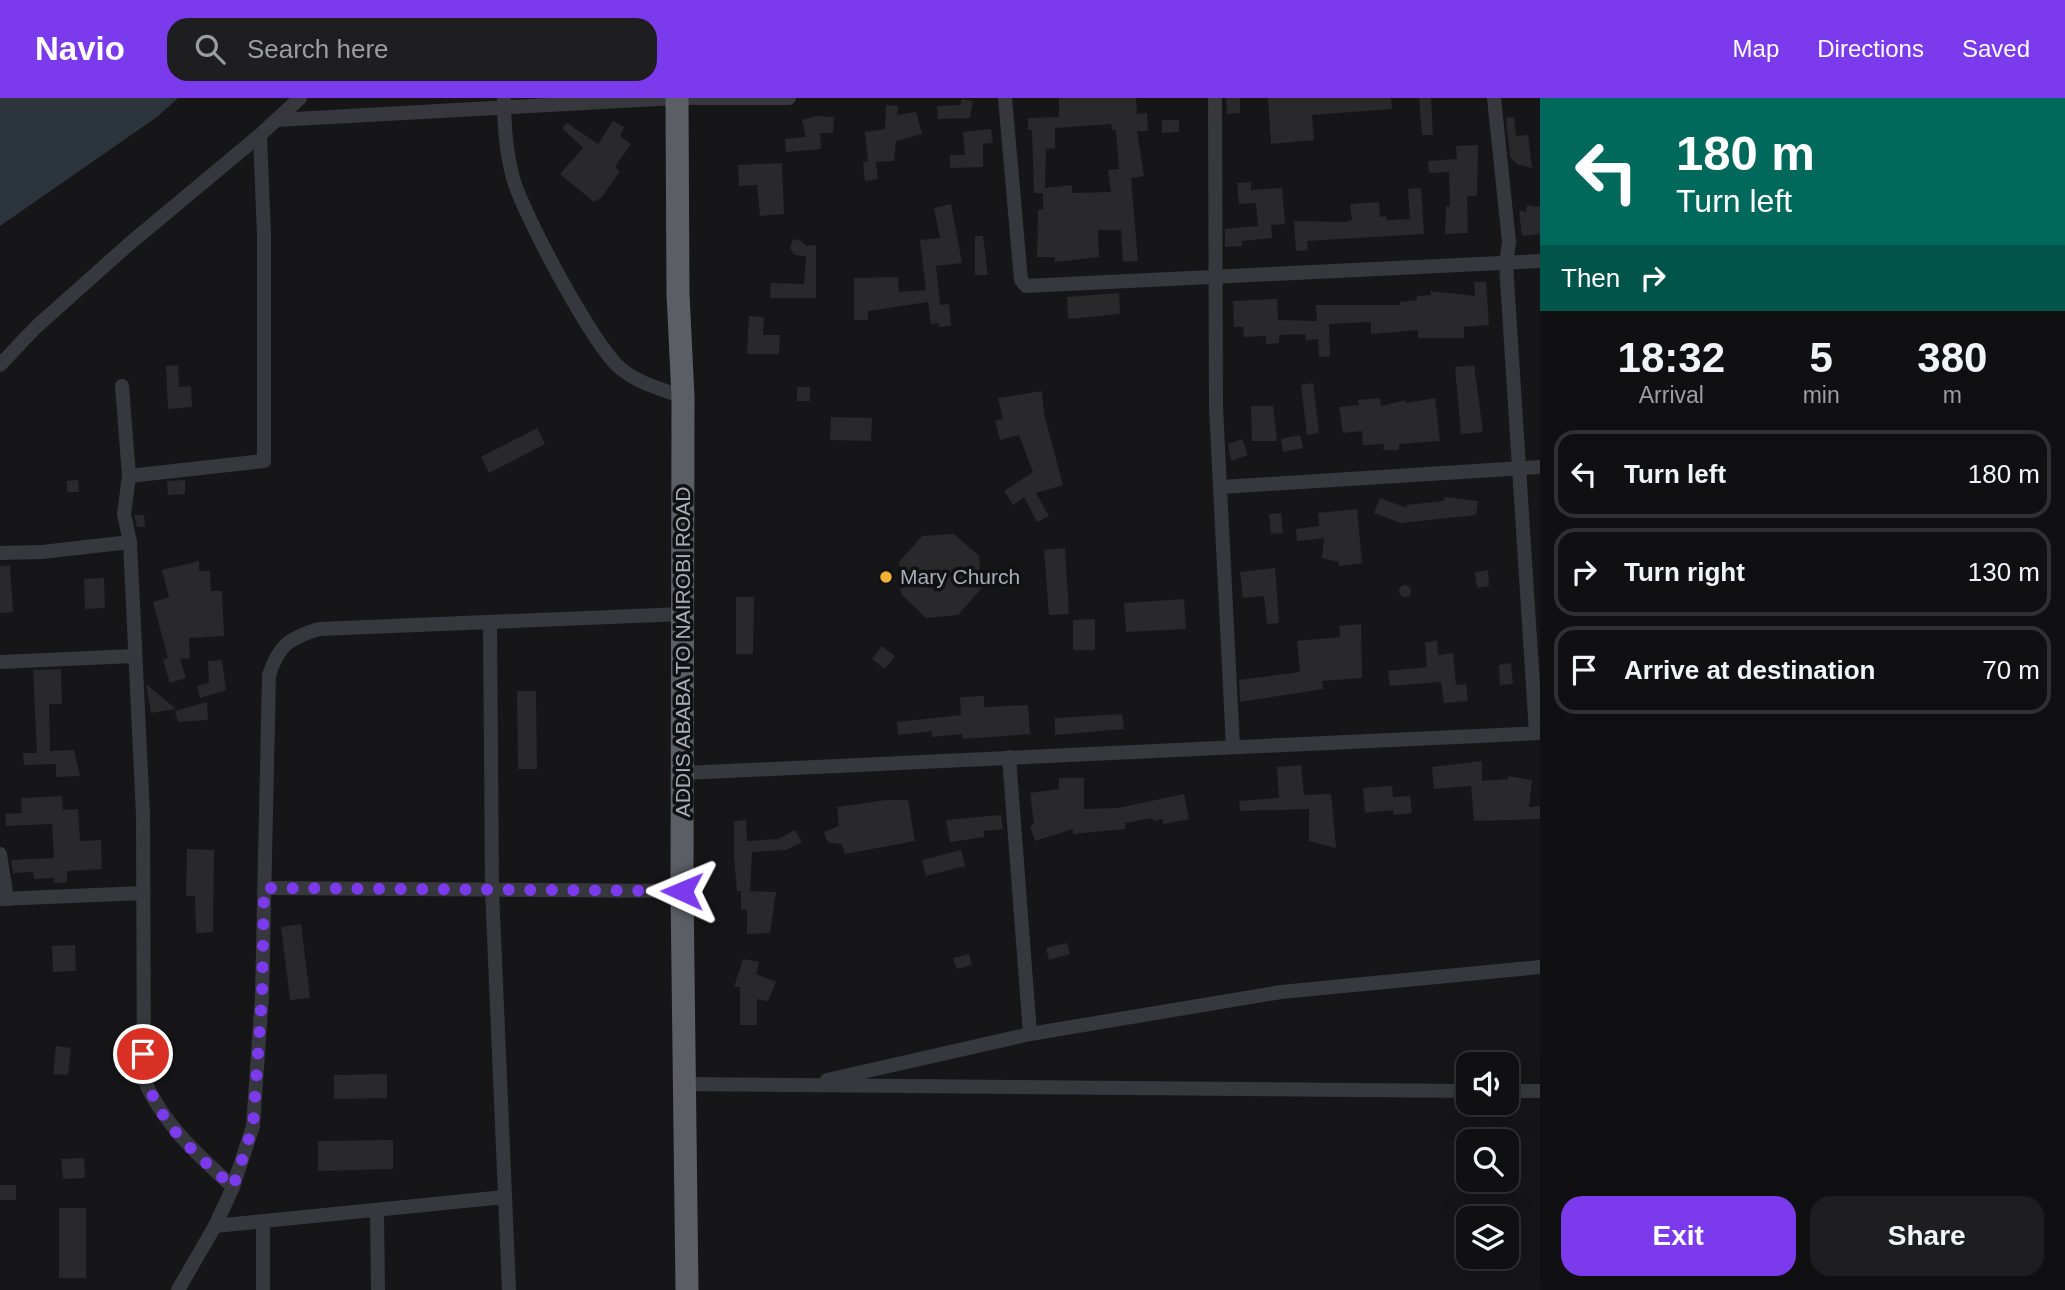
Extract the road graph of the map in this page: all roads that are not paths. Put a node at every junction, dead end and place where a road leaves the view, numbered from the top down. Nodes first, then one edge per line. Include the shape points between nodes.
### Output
1 (300, 98) edge
2 (677, 98) edge
3 (789, 98) edge
4 (1005, 98) edge
5 (1215, 98) edge
6 (1494, 98) edge
7 (504, 103) edge
8 (276, 120) junction
9 (260, 135) junction
10 (1540, 261) edge
11 (1506, 264) junction
12 (1213, 277) junction
13 (0, 365) edge
14 (122, 386) dead end
15 (683, 397) junction
16 (1540, 467) edge
17 (1519, 468) junction
18 (129, 476) junction
19 (1221, 486) junction
20 (130, 542) junction
21 (0, 553) edge
22 (683, 614) junction
23 (490, 622) junction
24 (134, 656) junction
25 (0, 662) edge
26 (1538, 733) edge
27 (1233, 747) junction
28 (1009, 757) junction
29 (685, 773) junction
30 (0, 854) edge
31 (264, 888) junction
32 (492, 889) junction
33 (682, 891) junction
34 (143, 893) junction
35 (3, 899) edge
36 (1540, 967) edge
37 (1030, 1034) junction
38 (683, 1084) junction
39 (804, 1085) junction
40 (1456, 1091) edge
41 (1519, 1091) edge
42 (1540, 1091) edge
43 (233, 1187) junction
44 (504, 1197) junction
45 (377, 1210) junction
46 (263, 1222) junction
47 (215, 1226) junction
48 (178, 1290) edge
49 (263, 1290) edge
50 (378, 1290) edge
51 (509, 1290) edge
52 (687, 1290) edge

1 - 8 street
2 - 3 street
2 - 7 street
2 - 15 highway, ADDIS ABABA TO NAIROBI ROAD
4 - 12 street via 1021,280 1026,286
5 - 12 street
6 - 11 street via 1510,242
7 - 8 street
7 - 15 street via 513,180 550,258 608,356 636,378
8 - 9 street
9 - 13 street via 128,244
9 - 18 street via 264,461
10 - 11 street
11 - 12 street
11 - 17 street
12 - 19 street
14 - 18 street
15 - 22 highway, ADDIS ABABA TO NAIROBI ROAD
16 - 17 street
17 - 19 street
17 - 26 street
18 - 20 street via 124,514
19 - 27 street
20 - 21 street
20 - 24 street
22 - 23 street
22 - 29 highway, ADDIS ABABA TO NAIROBI ROAD
23 - 31 street via 319,629 296,636 277,653 270,675
23 - 32 street
24 - 25 street
24 - 34 street
26 - 27 street
27 - 28 street
28 - 29 street
28 - 37 street
29 - 33 highway, ADDIS ABABA TO NAIROBI ROAD
30 - 35 street
31 - 32 street
31 - 43 street via 253,1126
32 - 33 street
32 - 44 street
33 - 38 highway, ADDIS ABABA TO NAIROBI ROAD
34 - 35 street
34 - 43 street via 144,1080 156,1106 186,1145
36 - 37 street via 1281,992
37 - 39 street
38 - 39 street
38 - 52 highway, ADDIS ABABA TO NAIROBI ROAD
39 - 40 street
41 - 42 street
43 - 47 street
44 - 45 street
44 - 51 street
45 - 46 street
45 - 50 street
46 - 47 street
46 - 49 street
47 - 48 street

